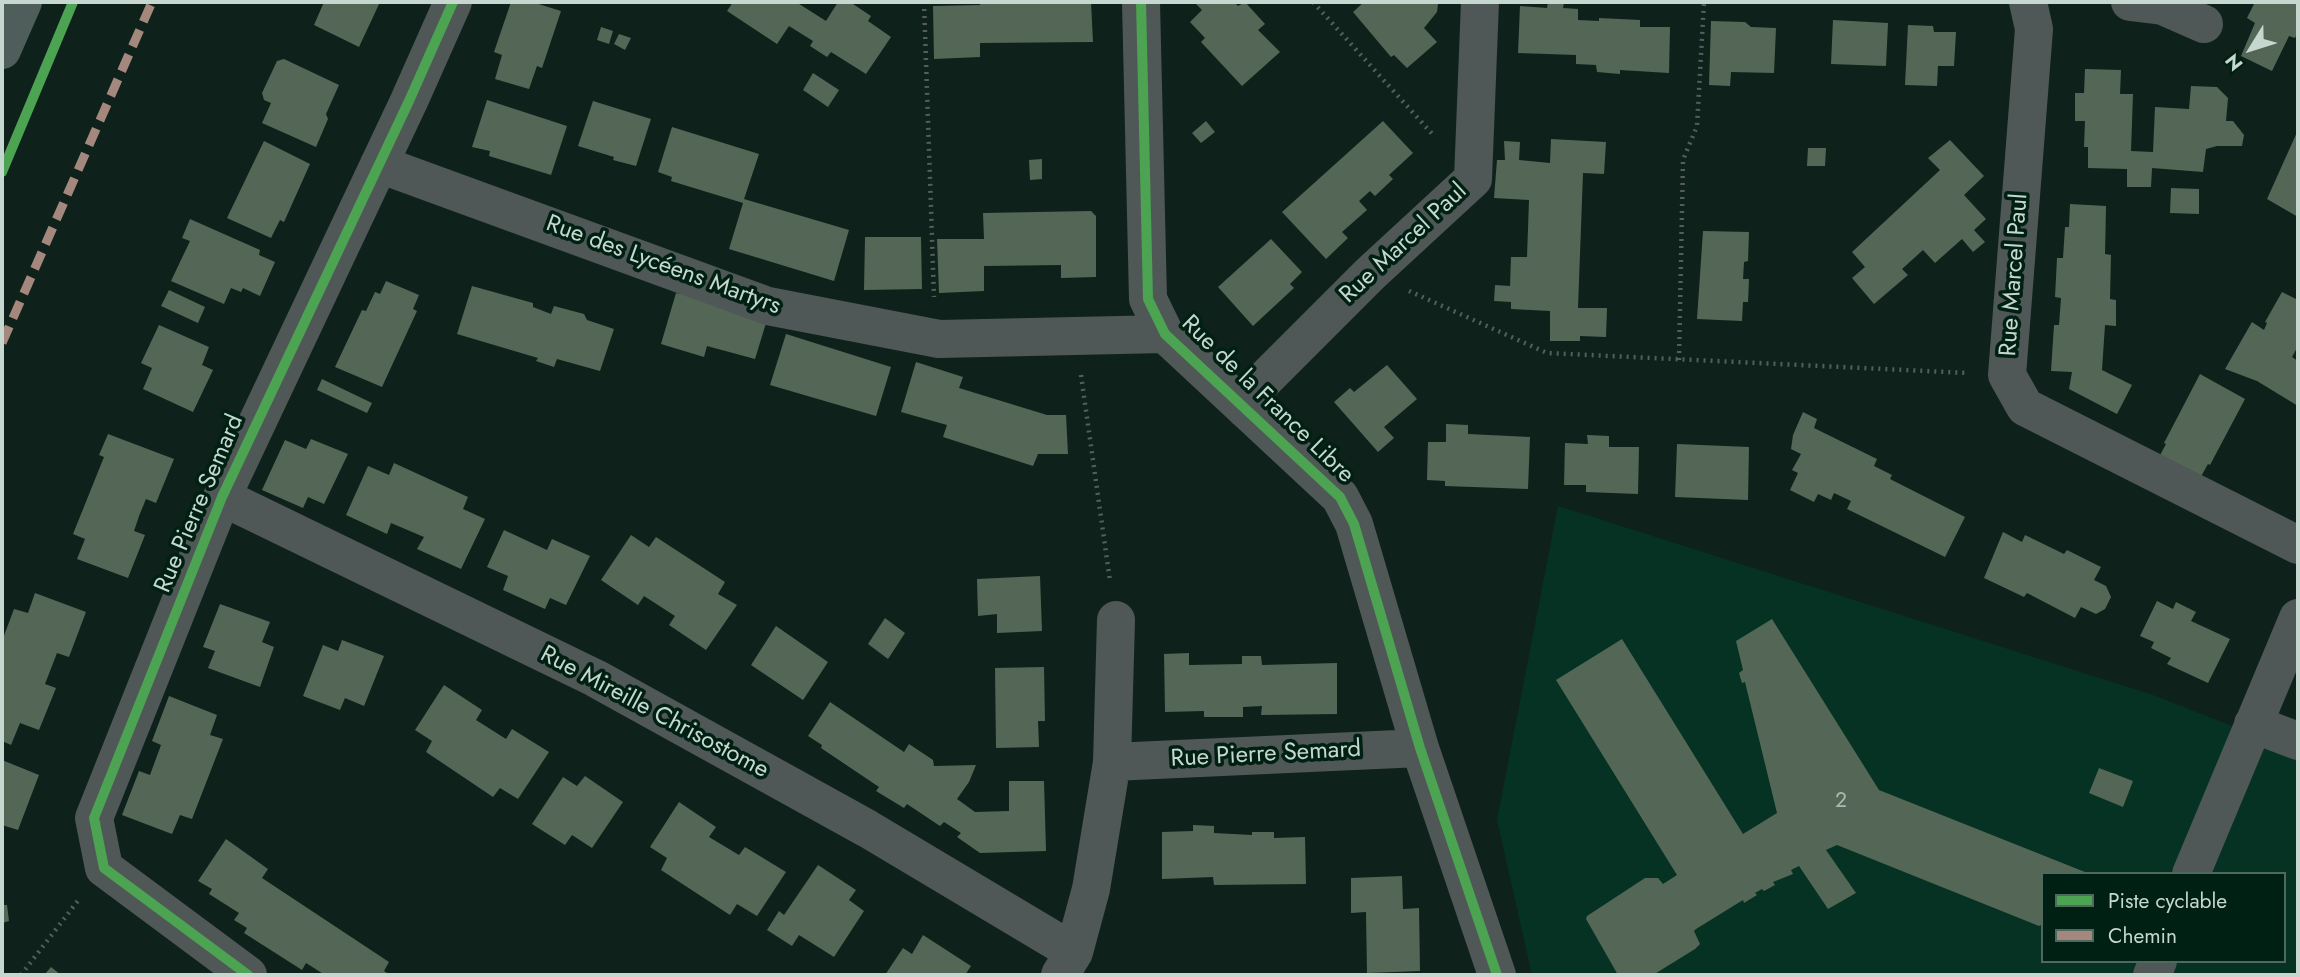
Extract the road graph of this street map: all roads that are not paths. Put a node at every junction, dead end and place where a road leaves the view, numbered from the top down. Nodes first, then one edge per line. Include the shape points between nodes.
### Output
1 (23, 2) edge
2 (453, 2) edge
3 (1141, 2) edge
4 (1480, 2) edge
5 (2028, 2) edge
6 (2130, 2) edge
7 (2204, 24) dead end
8 (2, 50) edge
9 (379, 164) junction
10 (1165, 334) junction
11 (1245, 409) junction
12 (222, 497) junction
13 (2298, 545) edge
14 (2298, 618) edge
15 (1116, 620) road end
16 (2253, 724) junction
17 (2298, 741) edge
18 (1420, 748) junction
19 (1112, 762) junction
20 (2193, 872) edge
21 (1067, 963) edge
22 (248, 975) edge
23 (1497, 975) edge

1 - 8 highway
2 - 9 street, Rue Pierre Semard
3 - 10 street, Rue de la France Libre via 1148,299
4 - 11 street, Rue Marcel Paul via 1473,179 1259,385
5 - 13 street, Rue Marcel Paul via 2034,29 2007,375 2025,407
6 - 7 street via 2163,6
9 - 10 street, Rue des Lycéens Martyrs via 768,306 939,339
9 - 12 street, Rue Pierre Semard
10 - 11 street, Rue de la France Libre
11 - 18 street, Rue de la France Libre via 1340,497 1354,524
12 - 21 street, Rue Mireille Chrisostome via 595,678 868,829
12 - 22 street, Rue Pierre Semard via 94,818 104,868
14 - 16 street
15 - 19 street
16 - 17 street
16 - 20 street
18 - 19 street, Rue Pierre Semard
18 - 23 street, Rue de la France Libre
19 - 21 street via 1091,889

